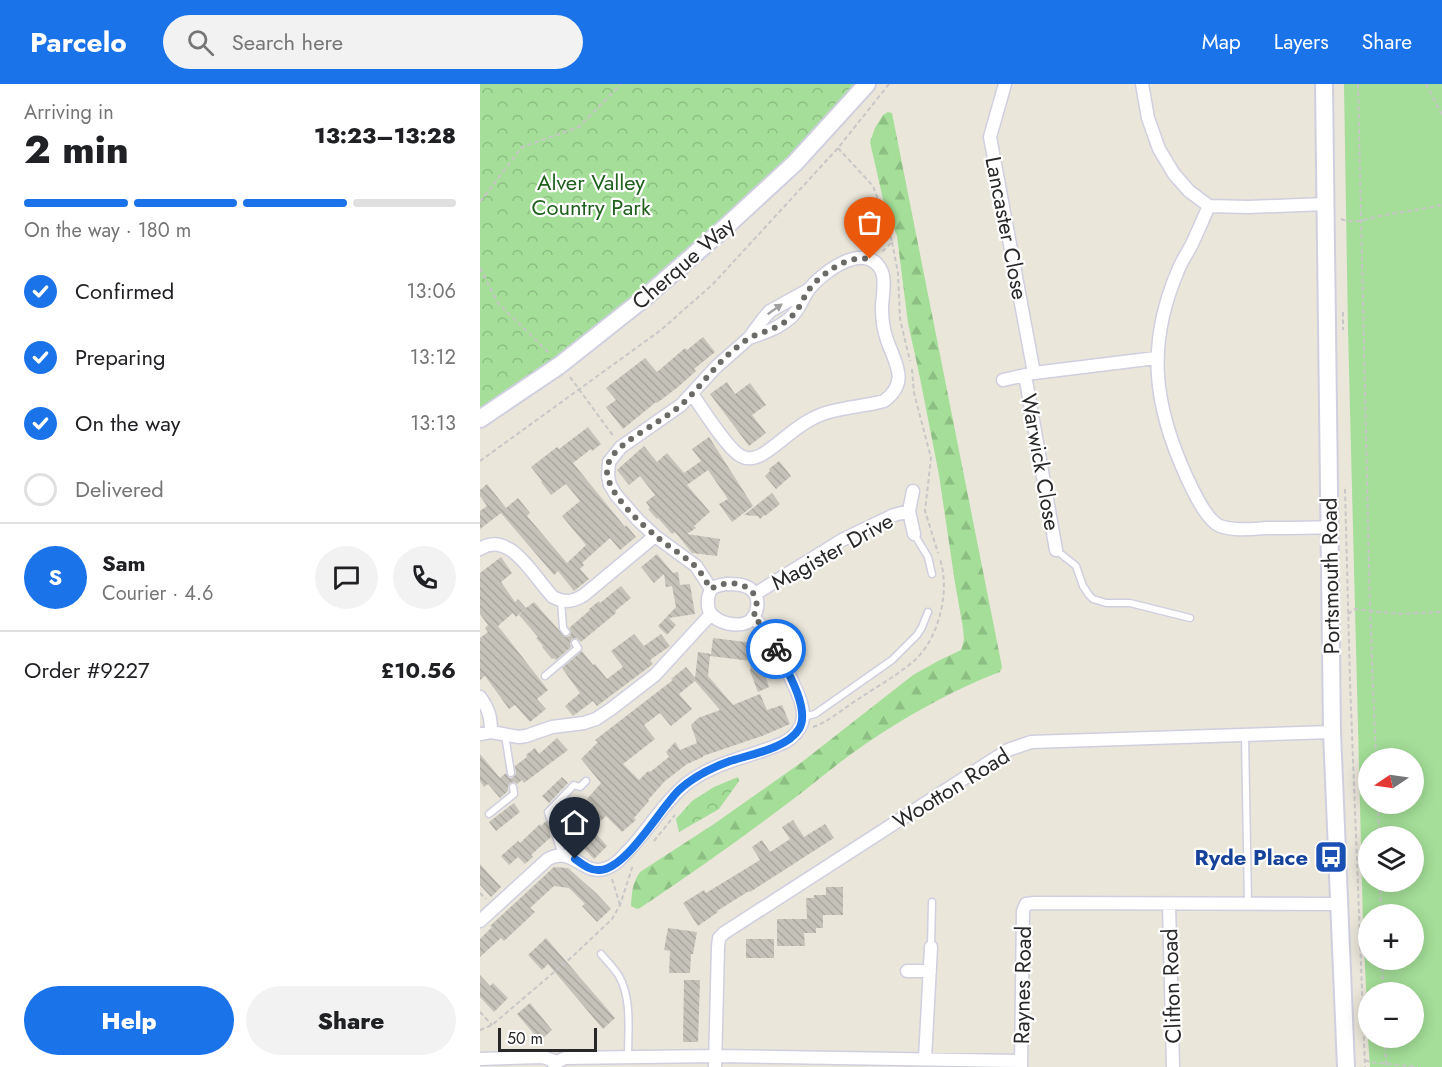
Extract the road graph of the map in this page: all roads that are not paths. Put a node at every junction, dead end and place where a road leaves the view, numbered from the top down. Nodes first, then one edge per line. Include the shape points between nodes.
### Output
1 (867, 84) edge
2 (1005, 84) edge
3 (1142, 84) edge
4 (1324, 84) edge
5 (1325, 204) junction
6 (1209, 206) junction
7 (808, 290) junction
8 (749, 338) junction
9 (1156, 358) junction
10 (1030, 374) junction
11 (1003, 380) dead end
12 (692, 394) junction
13 (480, 419) edge
14 (913, 490) dead end
15 (909, 511) junction
16 (1329, 527) junction
17 (914, 534) joint
18 (655, 536) junction
19 (480, 549) edge
20 (1056, 550) joint
21 (932, 574) dead end
22 (711, 589) junction
23 (755, 594) junction
24 (561, 601) junction
25 (928, 612) dead end
26 (711, 614) junction
27 (753, 617) junction
28 (1190, 618) dead end
29 (566, 632) dead end
30 (574, 643) dead end
31 (545, 676) dead end
32 (480, 697) edge
33 (803, 717) junction
34 (1332, 732) junction
35 (486, 733) edge
36 (505, 734) junction
37 (1245, 735) junction
38 (511, 773) dead end
39 (585, 781) dead end
40 (513, 787) dead end
41 (489, 814) dead end
42 (550, 818) dead end
43 (555, 833) dead end
44 (562, 855) junction
45 (932, 902) dead end
46 (1168, 904) junction
47 (1248, 904) junction
48 (1340, 904) junction
49 (480, 921) edge
50 (931, 947) joint
51 (601, 954) dead end
52 (907, 971) dead end
53 (930, 971) junction
54 (628, 1056) junction
55 (480, 1059) edge
56 (716, 1061) edge
57 (775, 1062) edge
58 (931, 1062) edge
59 (851, 1063) edge
60 (555, 1064) edge
61 (1021, 1064) edge
62 (1173, 1067) edge
63 (1346, 1067) edge

1 - 13 main road, Cherque Way via 795,163 642,300 560,365
2 - 10 street, Lancaster Close via 990,137
3 - 6 street via 1159,149 1174,174
4 - 5 main road, Portsmouth Road
5 - 6 street
5 - 16 main road, Portsmouth Road
6 - 9 street via 1168,299
8 -> 7 street via 770,311
7 - 8 street via 800,307 784,324
7 - 12 street via 843,262 863,258 878,265 883,274 883,326 900,377 891,396 818,416 764,454 748,459 735,453
8 - 12 street
9 - 10 street
9 - 16 street via 1163,413 1177,457 1204,511 1219,525 1238,529
10 - 11 street
10 - 20 street, Warwick Close
12 - 18 street via 621,447 609,462 608,476 616,495
14 - 15 street, Magister Drive
15 - 17 street, Magister Drive
15 - 23 street, Magister Drive via 842,540
16 - 34 main road, Portsmouth Road
17 - 21 lane, Magister Drive
18 - 22 street via 696,566
18 - 24 street via 584,596
19 - 24 street via 493,544 510,549
20 - 28 lane via 1076,566 1093,599 1130,603
22 - 23 street via 735,584
22 - 26 street
23 - 27 street via 757,606
24 - 29 lane
25 - 33 lane via 917,635 891,660 815,714
26 - 27 street via 736,625
26 - 36 street via 655,675 596,719 526,736
27 - 33 street via 764,627 777,651 799,697
30 - 31 lane via 578,648
32 - 35 street via 491,718
33 - 44 street via 800,728 785,742 693,779 678,791 635,845 609,868 593,870
34 - 37 street, Wootton Road
34 - 48 main road, Portsmouth Road
35 - 36 street
36 - 38 lane
37 - 47 lane
37 - 56 street, Wootton Road via 1031,742 1008,750 719,938
39 - 42 lane via 580,787 574,785 548,812
40 - 41 lane via 514,794
43 - 44 lane
44 - 49 street via 548,859
45 - 50 lane
46 - 47 street
46 - 61 street, Raynes Road via 1026,904
46 - 62 street, Clifton Road
47 - 48 street
48 - 63 main road, Portsmouth Road
50 - 53 street
51 - 54 lane via 620,977 625,994
52 - 53 street
53 - 58 street
54 - 56 street
54 - 60 street via 565,1058
55 - 60 street via 543,1057
56 - 57 street
57 - 59 street
58 - 59 street
58 - 61 street

